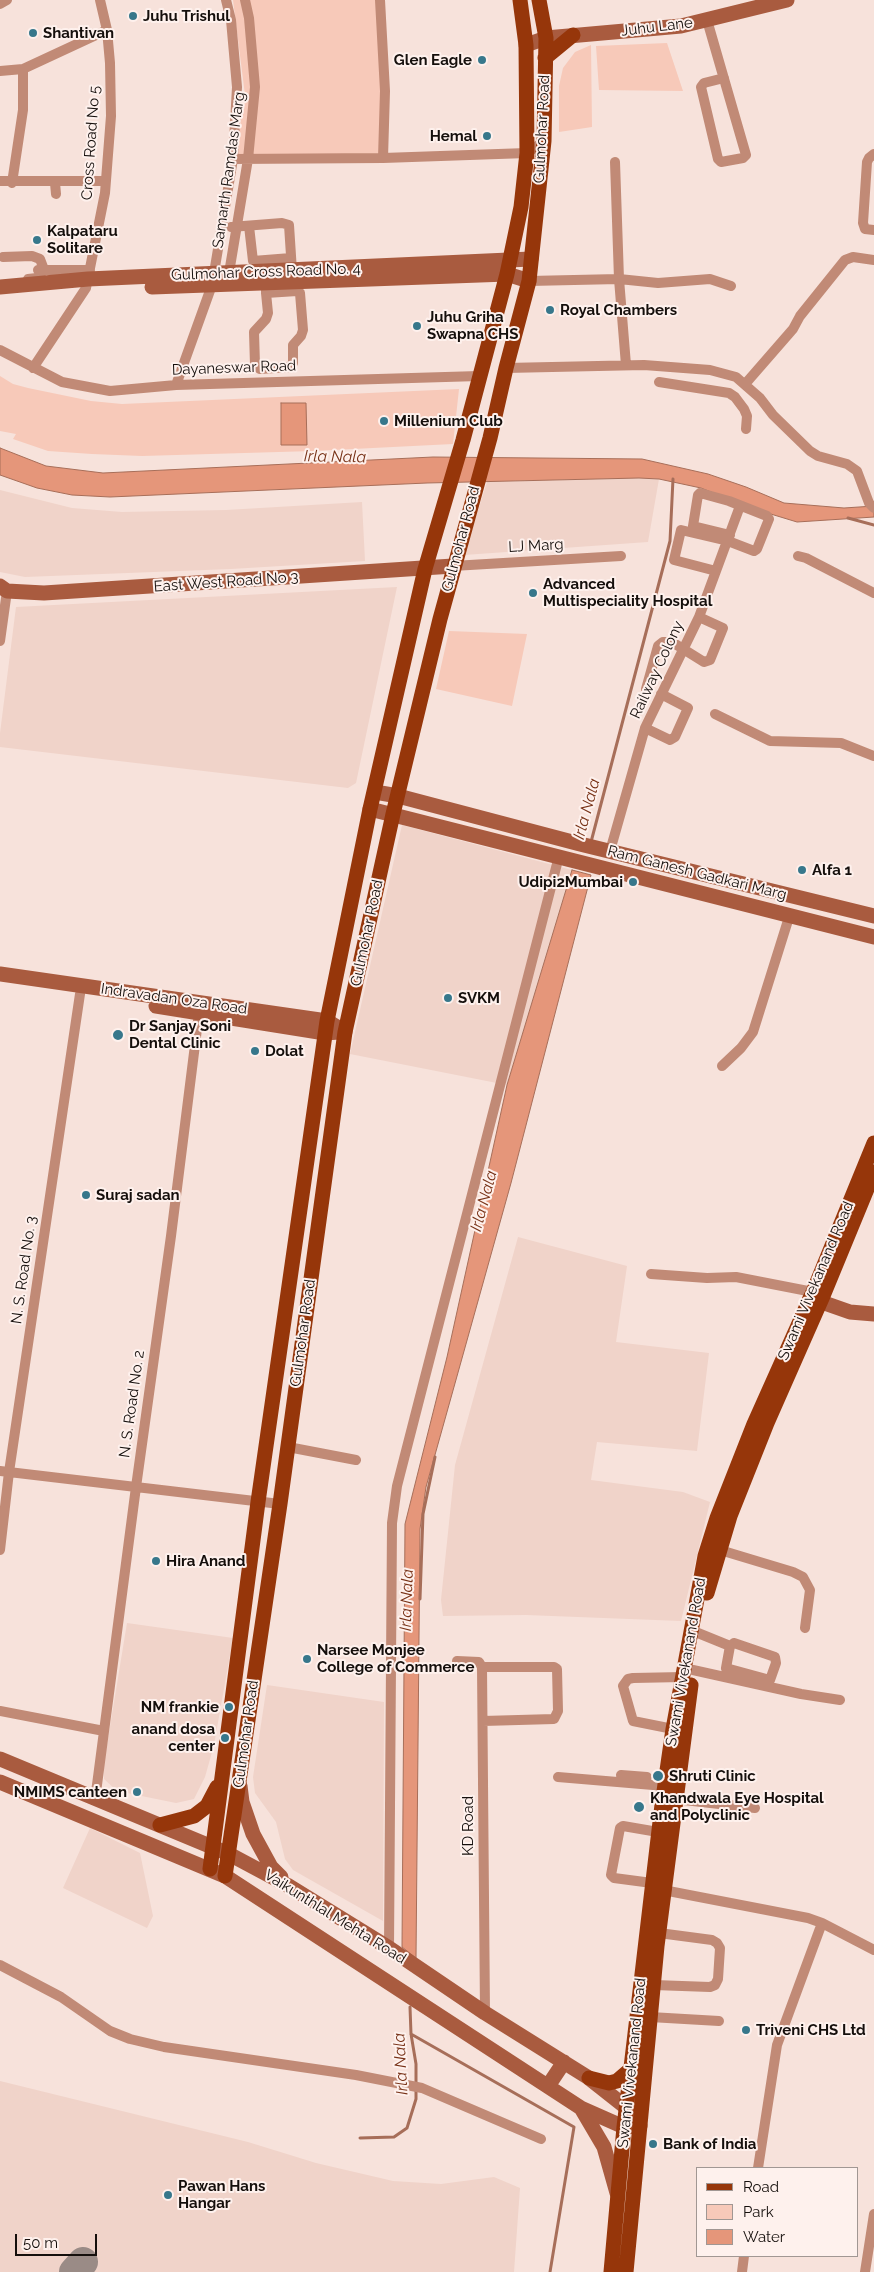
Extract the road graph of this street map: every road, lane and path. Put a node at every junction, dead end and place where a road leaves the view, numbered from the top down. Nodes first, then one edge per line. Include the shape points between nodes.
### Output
1 (7, 0) edge
2 (100, 0) edge
3 (226, 0) edge
4 (245, 0) edge
5 (380, 0) edge
6 (520, 0) edge
7 (539, 0) edge
8 (787, 0) edge
9 (0, 4) edge
10 (707, 20) junction
11 (108, 30) junction
12 (573, 35) junction
13 (546, 38) junction
14 (526, 45) junction
15 (545, 58) junction
16 (23, 68) junction
17 (0, 72) edge
18 (724, 78) junction
19 (544, 142) junction
20 (527, 153) junction
21 (874, 154) edge
22 (384, 158) junction
23 (232, 159) junction
24 (248, 159) junction
25 (615, 162) dead end
26 (0, 181) edge
27 (106, 181) junction
28 (12, 183) junction
29 (55, 183) junction
30 (56, 194) dead end
31 (250, 226) junction
32 (237, 227) junction
33 (222, 228) junction
34 (874, 230) edge
35 (3, 257) dead end
36 (531, 259) junction
37 (874, 260) edge
38 (292, 264) junction
39 (509, 267) junction
40 (40, 270) junction
41 (88, 279) junction
42 (220, 279) junction
43 (619, 279) junction
44 (0, 280) edge
45 (530, 281) junction
46 (731, 286) dead end
47 (0, 287) edge
48 (266, 288) junction
49 (0, 297) edge
50 (0, 350) edge
51 (626, 365) junction
52 (33, 368) junction
53 (506, 368) junction
54 (727, 373) junction
55 (479, 376) junction
56 (659, 382) dead end
57 (746, 383) junction
58 (176, 384) junction
59 (724, 391) junction
60 (746, 429) dead end
61 (740, 506) junction
62 (874, 508) edge
63 (729, 538) junction
64 (621, 556) dead end
65 (798, 556) dead end
66 (453, 566) junction
67 (425, 569) junction
68 (716, 571) junction
69 (3, 589) edge
70 (874, 593) edge
71 (699, 617) junction
72 (0, 641) edge
73 (683, 651) junction
74 (646, 689) dead end
75 (662, 694) junction
76 (715, 714) dead end
77 (646, 728) junction
78 (874, 756) edge
79 (375, 792) junction
80 (398, 796) junction
81 (370, 810) junction
82 (393, 814) junction
83 (606, 850) junction
84 (559, 856) junction
85 (790, 914) junction
86 (874, 916) edge
87 (874, 937) edge
88 (0, 974) edge
89 (0, 983) edge
90 (80, 994) junction
91 (199, 1013) junction
92 (326, 1027) junction
93 (345, 1032) junction
94 (722, 1066) dead end
95 (874, 1143) edge
96 (874, 1172) edge
97 (652, 1274) dead end
98 (813, 1296) junction
99 (874, 1308) edge
100 (874, 1314) edge
101 (288, 1448) junction
102 (356, 1460) dead end
103 (5, 1472) edge
104 (136, 1487) junction
105 (258, 1502) junction
106 (280, 1504) junction
107 (0, 1550) edge
108 (720, 1550) junction
109 (242, 1619) junction
110 (263, 1622) junction
111 (805, 1628) dead end
112 (698, 1633) junction
113 (730, 1646) junction
114 (457, 1661) dead end
115 (482, 1668) junction
116 (688, 1673) junction
117 (840, 1700) dead end
118 (0, 1711) edge
119 (483, 1721) junction
120 (673, 1729) junction
121 (104, 1731) junction
122 (0, 1759) edge
123 (621, 1775) dead end
124 (222, 1776) junction
125 (558, 1777) dead end
126 (240, 1779) junction
127 (0, 1782) edge
128 (665, 1783) junction
129 (675, 1799) junction
130 (95, 1800) junction
131 (755, 1808) dead end
132 (160, 1825) junction
133 (658, 1832) junction
134 (213, 1848) junction
135 (228, 1854) junction
136 (210, 1869) junction
137 (225, 1876) junction
138 (287, 1884) junction
139 (656, 1887) junction
140 (822, 1923) junction
141 (659, 1933) junction
142 (389, 1948) junction
143 (874, 1950) edge
144 (0, 1965) edge
145 (654, 1985) junction
146 (484, 2013) junction
147 (650, 2017) junction
148 (719, 2021) dead end
149 (564, 2062) junction
150 (631, 2069) junction
151 (589, 2078) junction
152 (548, 2086) junction
153 (581, 2108) junction
154 (627, 2108) junction
155 (632, 2127) junction
156 (541, 2139) dead end
157 (758, 2167) edge
158 (617, 2193) junction
159 (874, 2214) edge
160 (744, 2257) edge
161 (612, 2272) edge
162 (626, 2272) edge
163 (742, 2272) edge
164 (865, 2272) edge

1 - 9 street
2 - 11 street, Cross Road No 5
3 - 23 street, Samarth Ramdas Marg via 237,87
4 - 24 street, Samarth Ramdas Marg via 255,87
5 - 22 street via 385,91
6 - 14 main road, Gulmohar Road
7 - 13 main road, Gulmohar Road
8 - 10 street, Juhu Lane
10 - 12 street, Juhu Lane via 682,26
10 - 18 street
11 - 16 street
11 - 27 street, Cross Road No 5 via 111,116
12 - 13 street, Juhu Lane
12 - 15 main road
13 - 14 street, Juhu Lane
13 - 15 main road, Gulmohar Road
14 - 20 main road, Gulmohar Road
15 - 19 main road, Gulmohar Road
16 - 17 street
16 - 28 street via 23,110
18 - 18 street via 746,155 721,162 701,87 702,83
19 - 20 street
19 - 36 main road, Gulmohar Road
20 - 22 street
20 - 39 main road, Gulmohar Road
21 - 34 street via 868,162 863,223 865,229
22 - 24 street
23 - 24 street
23 - 33 street, Samarth Ramdas Marg
24 - 32 street, Samarth Ramdas Marg
25 - 43 street
26 - 28 street
27 - 29 street
27 - 41 street, Cross Road No 5
28 - 29 street
29 - 30 street
31 - 32 street
31 - 38 street via 253,261
31 - 38 street via 289,225
32 - 33 street
32 - 42 street, Samarth Ramdas Marg
33 - 42 street, Samarth Ramdas Marg
35 - 40 street via 36,257 42,262
36 - 39 street, Gulmohar Cross Road No. 4
36 - 45 main road, Gulmohar Road
37 - 57 street via 854,257 845,260 809,304 793,330
38 - 39 street, Gulmohar Cross Road No. 4
38 - 42 street, Gulmohar Cross Road No. 4
39 - 45 street, Gulmohar Cross Road No. 4
39 - 48 street, Gulmohar Cross Road No. 4
39 - 55 main road, Gulmohar Road
40 - 41 street
40 - 44 street via 42,274 37,278
41 - 42 street, Gulmohar Cross Road No. 4
41 - 47 street, Gulmohar Cross Road No. 4
41 - 49 street, Gulmohar Cross Road No. 4
41 - 52 street
42 - 48 street, Gulmohar Cross Road No. 4
42 - 58 street
43 - 45 street
43 - 46 street via 658,283 710,279
43 - 51 street
45 - 53 main road, Gulmohar Road
48 - 48 street via 267,316 254,332 255,365 262,369 290,367 293,345 303,332 301,294
50 - 52 street, Dayaneswar Road
51 - 53 street
51 - 54 street
52 - 58 street, Dayaneswar Road via 62,382 110,391
53 - 66 main road, Gulmohar Road via 490,438
54 - 57 street
54 - 59 street
55 - 58 street, Dayaneswar Road
55 - 67 main road, Gulmohar Road
56 - 59 street
57 - 62 street via 773,416 810,451 847,464 857,471
59 - 60 street via 735,397 744,409
61 - 63 street, Railway Colony
61 - 63 street via 769,517 770,521 754,551
61 - 63 street via 700,493 697,497 693,526
63 - 68 street, Railway Colony
63 - 68 street via 680,532 674,560
64 - 66 street, LJ Marg
65 - 70 street
66 - 67 street, East West Road No 3
66 - 80 main road, Gulmohar Road
67 - 69 street, East West Road No 3 via 44,593
67 - 79 main road, Gulmohar Road
68 - 71 street, Railway Colony
69 - 72 street
71 - 73 street, Railway Colony
71 - 73 street via 723,628 710,660 704,662
73 - 74 street via 672,642 660,643
73 - 75 street, Railway Colony
75 - 77 street, Railway Colony
75 - 77 street via 687,706 679,730 673,740
76 - 78 street via 770,741 841,743
77 - 83 street, Railway Colony
79 - 80 street, Ram Ganesh Gadkari Marg
79 - 81 main road, Gulmohar Road
80 - 82 main road, Gulmohar Road
80 - 83 street, Ram Ganesh Gadkari Marg
81 - 82 street, Ram Ganesh Gadkari Marg
81 - 92 main road, Gulmohar Road
82 - 84 street, Ram Ganesh Gadkari Marg
82 - 93 main road, Gulmohar Road
83 - 86 street, Ram Ganesh Gadkari Marg
84 - 85 street, Ram Ganesh Gadkari Marg
84 - 142 street via 397,1486 392,1533
85 - 87 street, Ram Ganesh Gadkari Marg
85 - 94 street via 753,1032
88 - 92 street, Indravadan Oza Road
89 - 90 street, Indravadan Oza Road
90 - 91 street, Indravadan Oza Road
90 - 103 street, N. S. Road No. 3
91 - 92 street, Indravadan Oza Road
91 - 104 street, N. S. Road No. 2 via 172,1236
92 - 93 street
92 - 105 main road, Gulmohar Road
93 - 101 main road, Gulmohar Road
95 - 98 main road, Swami Vivekanand Road
96 - 98 main road, Swami Vivekanand Road
97 - 98 street via 706,1278 736,1276
98 - 99 street via 850,1306
98 - 100 street via 850,1312
98 - 108 main road, Swami Vivekanand Road
98 - 116 main road, Swami Vivekanand Road via 754,1424 717,1518 705,1556
101 - 102 street
101 - 106 main road, Gulmohar Road
103 - 104 street
103 - 107 street, N. S. Road No. 3
104 - 105 street
104 - 121 street, N. S. Road No. 2
105 - 106 street
105 - 109 main road, Gulmohar Road
106 - 110 main road, Gulmohar Road
108 - 111 street via 803,1577 810,1590
108 - 112 main road, Swami Vivekanand Road
109 - 110 main road
109 - 124 main road, Gulmohar Road
110 - 126 main road, Gulmohar Road
112 - 113 street
112 - 116 main road, Swami Vivekanand Road
113 - 113 street via 734,1643 775,1657 772,1678 768,1680 728,1671
114 - 115 street via 479,1662
115 - 119 street, KD Road
115 - 119 street via 554,1667 557,1669 558,1710 554,1719
116 - 117 street
116 - 120 main road, Swami Vivekanand Road
116 - 120 street via 628,1679 623,1686 633,1721
116 - 129 main road, Swami Vivekanand Road
118 - 121 street
119 - 146 street, KD Road
120 - 128 main road, Swami Vivekanand Road
121 - 130 street, N. S. Road No. 2
122 - 130 street, Vaikunthlal Mehta Road
123 - 128 street
124 - 132 main road via 207,1806 194,1816
124 - 134 main road, Gulmohar Road
125 - 128 street
126 - 135 main road, Gulmohar Road
126 - 138 street via 242,1802 253,1834 271,1867
127 - 136 street, Vaikunthlal Mehta Road
128 - 133 main road, Swami Vivekanand Road
129 - 131 street
129 - 139 main road, Swami Vivekanand Road
130 - 132 street, Vaikunthlal Mehta Road
132 - 134 street, Vaikunthlal Mehta Road
133 - 139 main road, Swami Vivekanand Road
133 - 139 street via 620,1828 611,1875
134 - 135 street, Vaikunthlal Mehta Road
134 - 136 main road, Gulmohar Road
135 - 137 main road, Gulmohar Road
135 - 138 street, Vaikunthlal Mehta Road
136 - 137 street, Vaikunthlal Mehta Road
137 - 152 street, Vaikunthlal Mehta Road
138 - 142 street, Vaikunthlal Mehta Road
139 - 140 street
139 - 141 main road, Swami Vivekanand Road
139 - 150 main road, Swami Vivekanand Road
140 - 143 street
140 - 157 street via 777,2045
141 - 145 main road, Swami Vivekanand Road
141 - 145 street via 717,1943 720,1948 718,1979 710,1987
142 - 146 street, Vaikunthlal Mehta Road
144 - 156 street via 61,1998 110,2031 130,2039 422,2088
145 - 147 main road, Swami Vivekanand Road
146 - 149 street, Vaikunthlal Mehta Road
147 - 148 street
147 - 155 main road, Swami Vivekanand Road
149 - 151 street, Vaikunthlal Mehta Road
149 - 152 street
150 - 151 main road via 617,2081 609,2083
150 - 154 main road, Swami Vivekanand Road
151 - 154 street, Vaikunthlal Mehta Road
152 - 153 street, Vaikunthlal Mehta Road
153 - 155 street, Vaikunthlal Mehta Road
153 - 158 street via 604,2146
154 - 155 main road, Swami Vivekanand Road
155 - 158 main road, Swami Vivekanand Road
155 - 162 main road, Swami Vivekanand Road
158 - 161 main road, Swami Vivekanand Road
159 - 164 street
160 - 163 street

